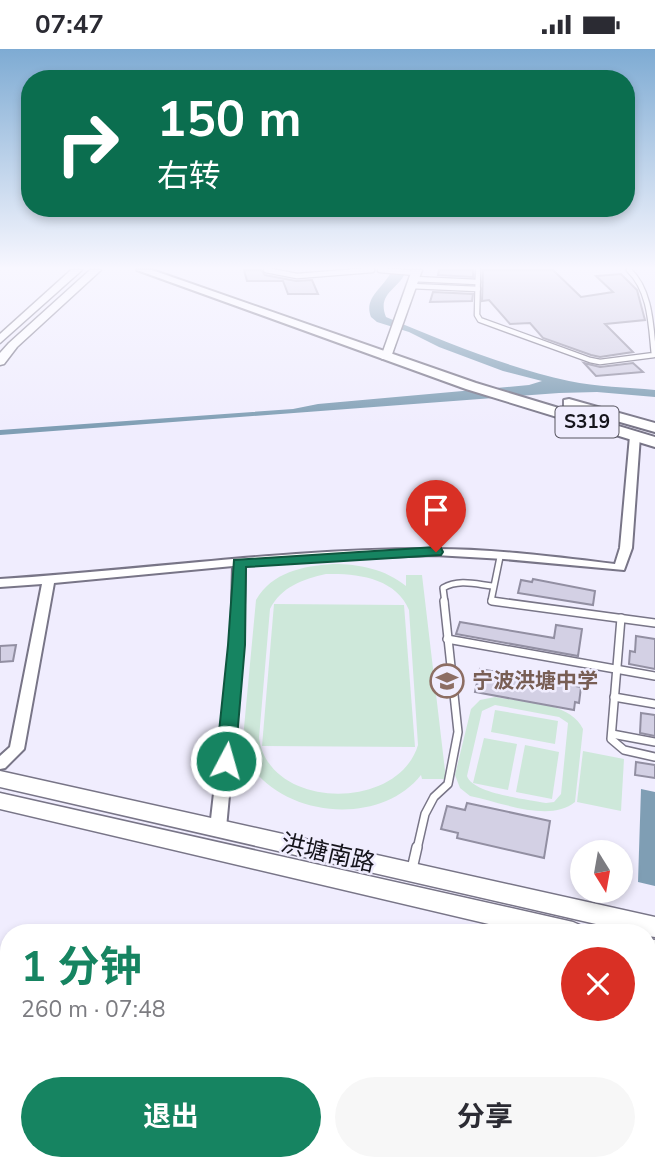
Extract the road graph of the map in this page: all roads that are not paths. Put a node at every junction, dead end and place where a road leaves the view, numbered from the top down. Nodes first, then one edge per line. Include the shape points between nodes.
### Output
1 (17, 322) edge
2 (37, 322) edge
3 (296, 322) edge
4 (303, 322) edge
5 (398, 322) edge
6 (485, 322) edge
7 (650, 322) edge
8 (3, 334) edge
9 (387, 353) junction
10 (0, 361) edge
11 (655, 428) edge
12 (635, 436) junction
13 (655, 442) edge
14 (500, 557) junction
15 (239, 563) junction
16 (48, 581) junction
17 (0, 583) edge
18 (492, 586) junction
19 (621, 618) junction
20 (655, 622) edge
21 (447, 639) junction
22 (617, 669) junction
23 (655, 676) edge
24 (614, 697) junction
25 (655, 704) edge
26 (611, 734) junction
27 (655, 742) edge
28 (655, 757) edge
29 (0, 764) edge
30 (0, 779) edge
31 (0, 801) edge
32 (218, 828) junction
33 (411, 872) junction
34 (534, 924) edge
35 (642, 924) edge

1 - 8 main road
2 - 10 main road
3 - 9 main road
4 - 9 main road
5 - 9 street
6 - 7 lane via 590,360 654,355
9 - 11 main road, S319
9 - 12 main road, S319 via 471,386
12 - 13 main road, S319
12 - 14 street via 626,548 620,568
14 - 15 street via 436,552
14 - 18 lane
15 - 16 street
15 - 32 street via 237,645
16 - 17 street
16 - 29 street via 17,749
18 - 19 lane via 491,601
18 - 21 lane via 460,582 443,588
19 - 20 lane
19 - 22 lane
21 - 22 lane
21 - 33 lane via 457,747 448,784 425,814
22 - 23 lane
22 - 24 lane
24 - 25 lane
24 - 26 lane
26 - 27 lane
26 - 28 lane via 620,750
30 - 32 main road, 洪塘南路
31 - 34 main road, 洪塘南路
32 - 33 main road, 洪塘南路
33 - 35 main road, 洪塘南路

